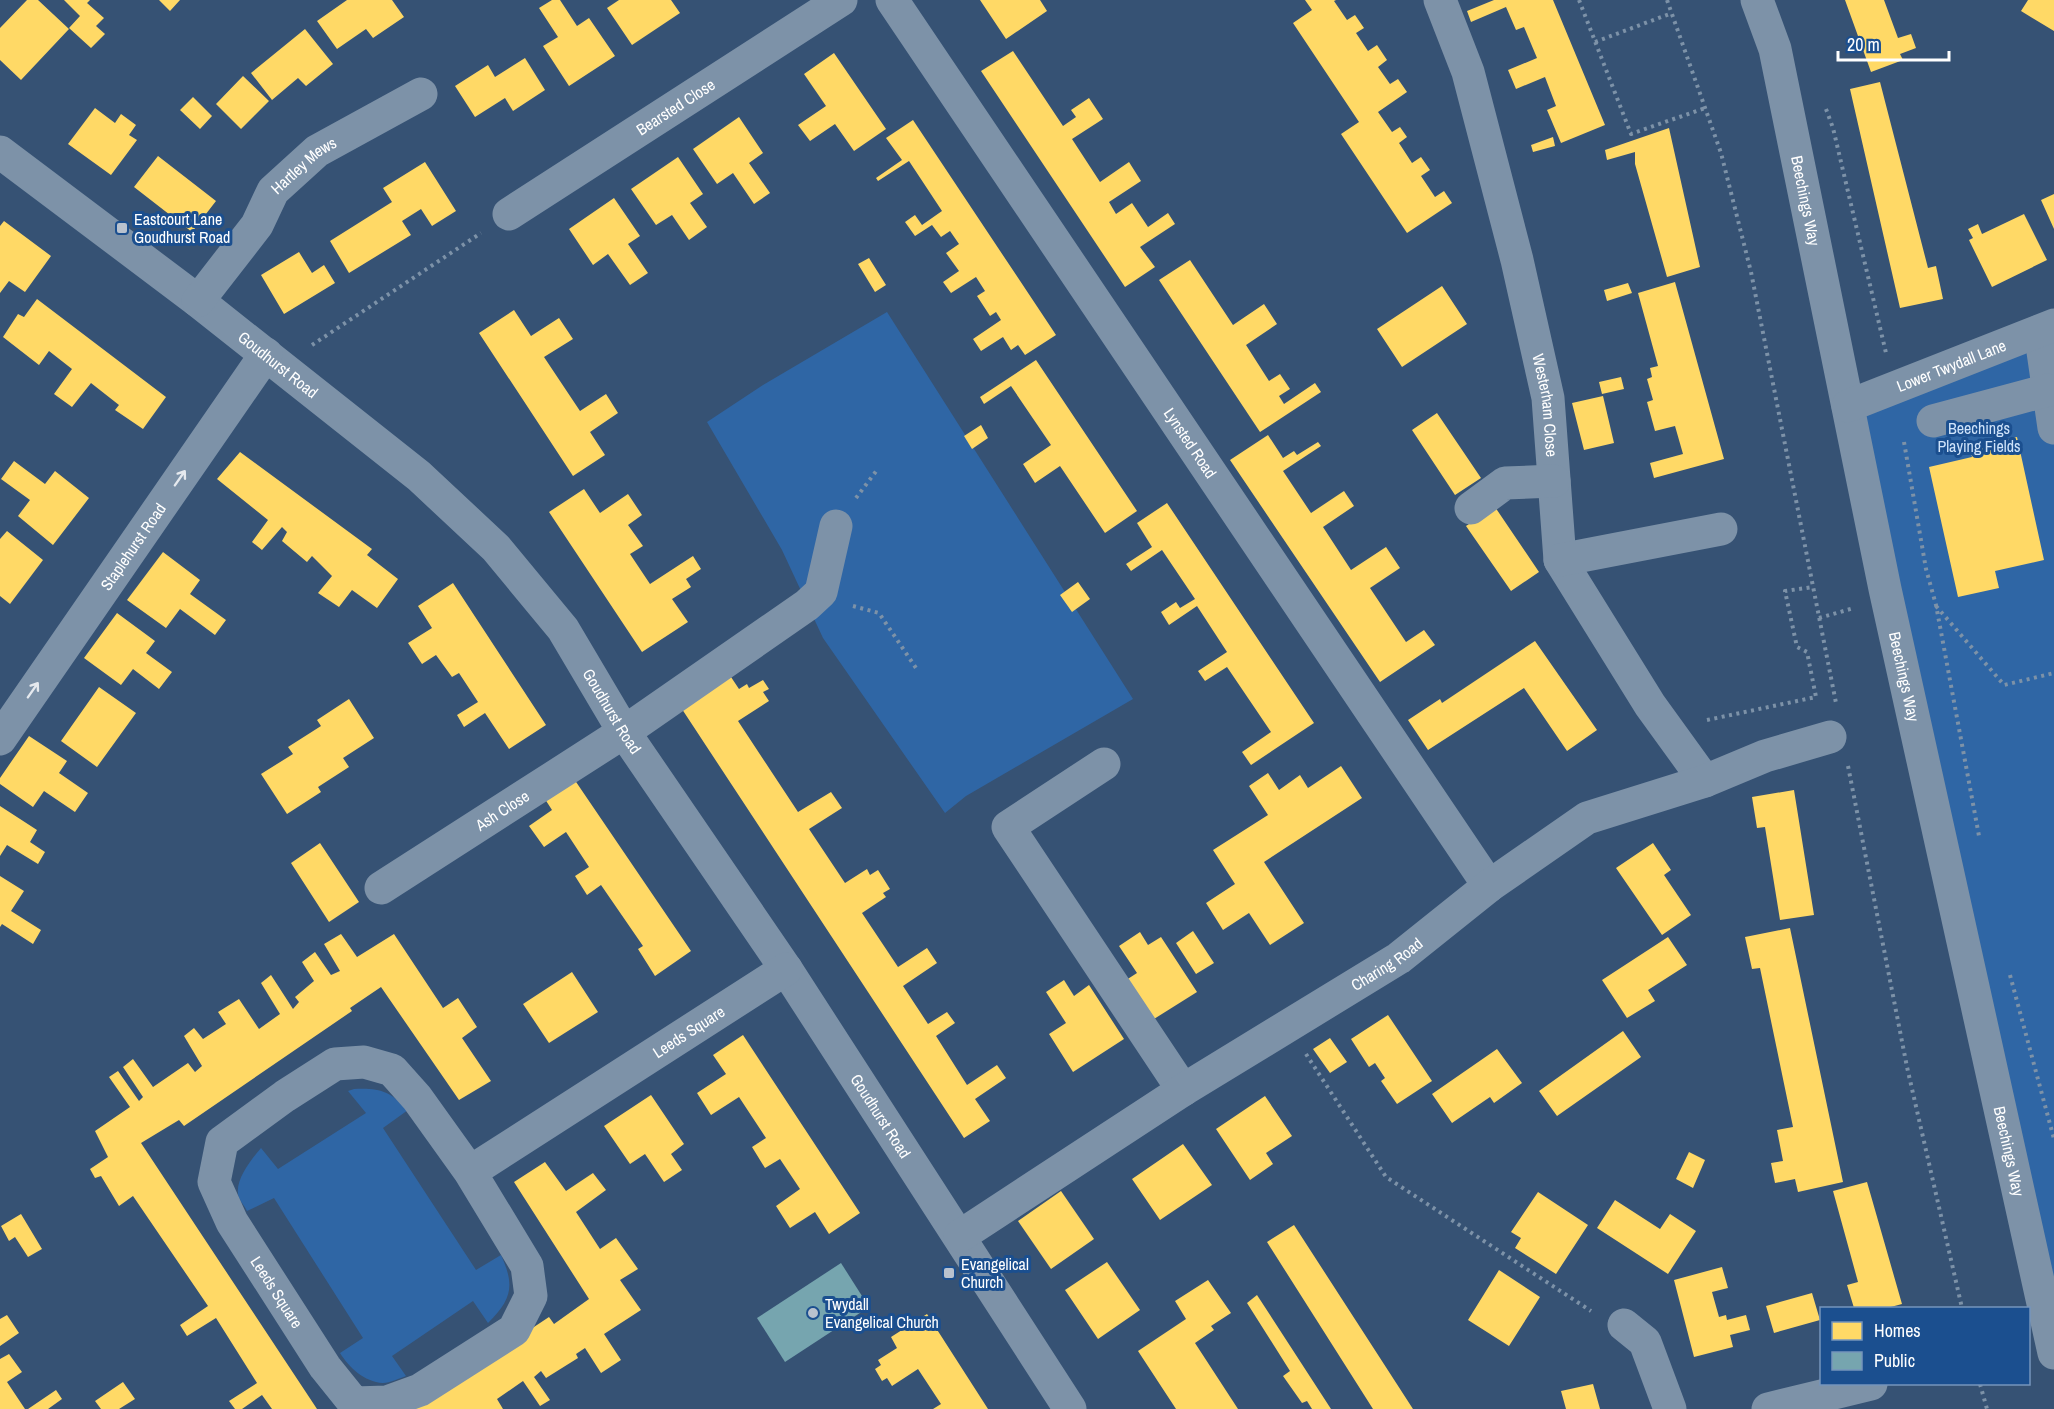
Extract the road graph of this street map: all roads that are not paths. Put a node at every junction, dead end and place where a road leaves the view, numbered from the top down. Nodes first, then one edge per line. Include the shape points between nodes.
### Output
1 (841, 0) edge
2 (892, 0) edge
3 (1440, 0) edge
4 (1756, 0) edge
5 (421, 94) dead end
6 (0, 152) edge
7 (509, 214) road end
8 (198, 301) junction
9 (2047, 328) edge
10 (278, 364) junction
11 (2048, 390) junction
12 (1848, 406) junction
13 (1933, 421) dead end
14 (2054, 428) edge
15 (1554, 481) junction
16 (1470, 508) dead end
17 (836, 526) dead end
18 (1721, 529) dead end
19 (1560, 560) junction
20 (624, 732) junction
21 (1838, 735) road end
22 (0, 739) edge
23 (1104, 764) dead end
24 (1705, 781) junction
25 (1489, 886) junction
26 (381, 888) dead end
27 (786, 969) junction
28 (1182, 1090) junction
29 (471, 1172) junction
30 (960, 1236) junction
31 (1612, 1321) road end
32 (2044, 1347) edge
33 (1863, 1385) edge
34 (1066, 1407) edge
35 (1670, 1409) edge
36 (1768, 1409) edge

1 - 7 street, Bearsted Close
2 - 25 street, Lynsted Road
3 - 15 street, Westerham Close via 1468,72 1517,260 1548,398
4 - 12 street, Beechings Way via 1775,49
5 - 8 street, Hartley Mews via 317,151 273,191 257,225
6 - 8 street, Goudhurst Road
8 - 10 street, Goudhurst Road
9 - 11 street
9 - 12 street, Lower Twydall Lane
10 - 20 street, Goudhurst Road via 419,476 495,548 563,629
22 -> 10 street, Staplehurst Road
11 - 13 street
11 - 14 street
12 - 32 street, Beechings Way
15 - 16 street via 1505,483
15 - 19 street, Westerham Close
17 - 20 street, Ash Close via 821,592
18 - 19 street
19 - 24 street, Westerham Close via 1650,705
20 - 26 street, Ash Close
20 - 27 street, Goudhurst Road
21 - 24 street, Charing Road via 1765,756
23 - 28 street via 1008,827
24 - 25 street, Charing Road via 1587,818
25 - 28 street, Charing Road via 1399,958
27 - 29 street, Leeds Square
27 - 30 street, Goudhurst Road
28 - 30 street, Charing Road
29 - 29 street, Leeds Square via 527,1266 531,1296 514,1330 420,1390 387,1402 354,1402 325,1367 232,1222 214,1182 222,1142 335,1064 364,1062 392,1070
30 - 34 street, Goudhurst Road
31 - 35 street via 1645,1342
33 - 36 street

